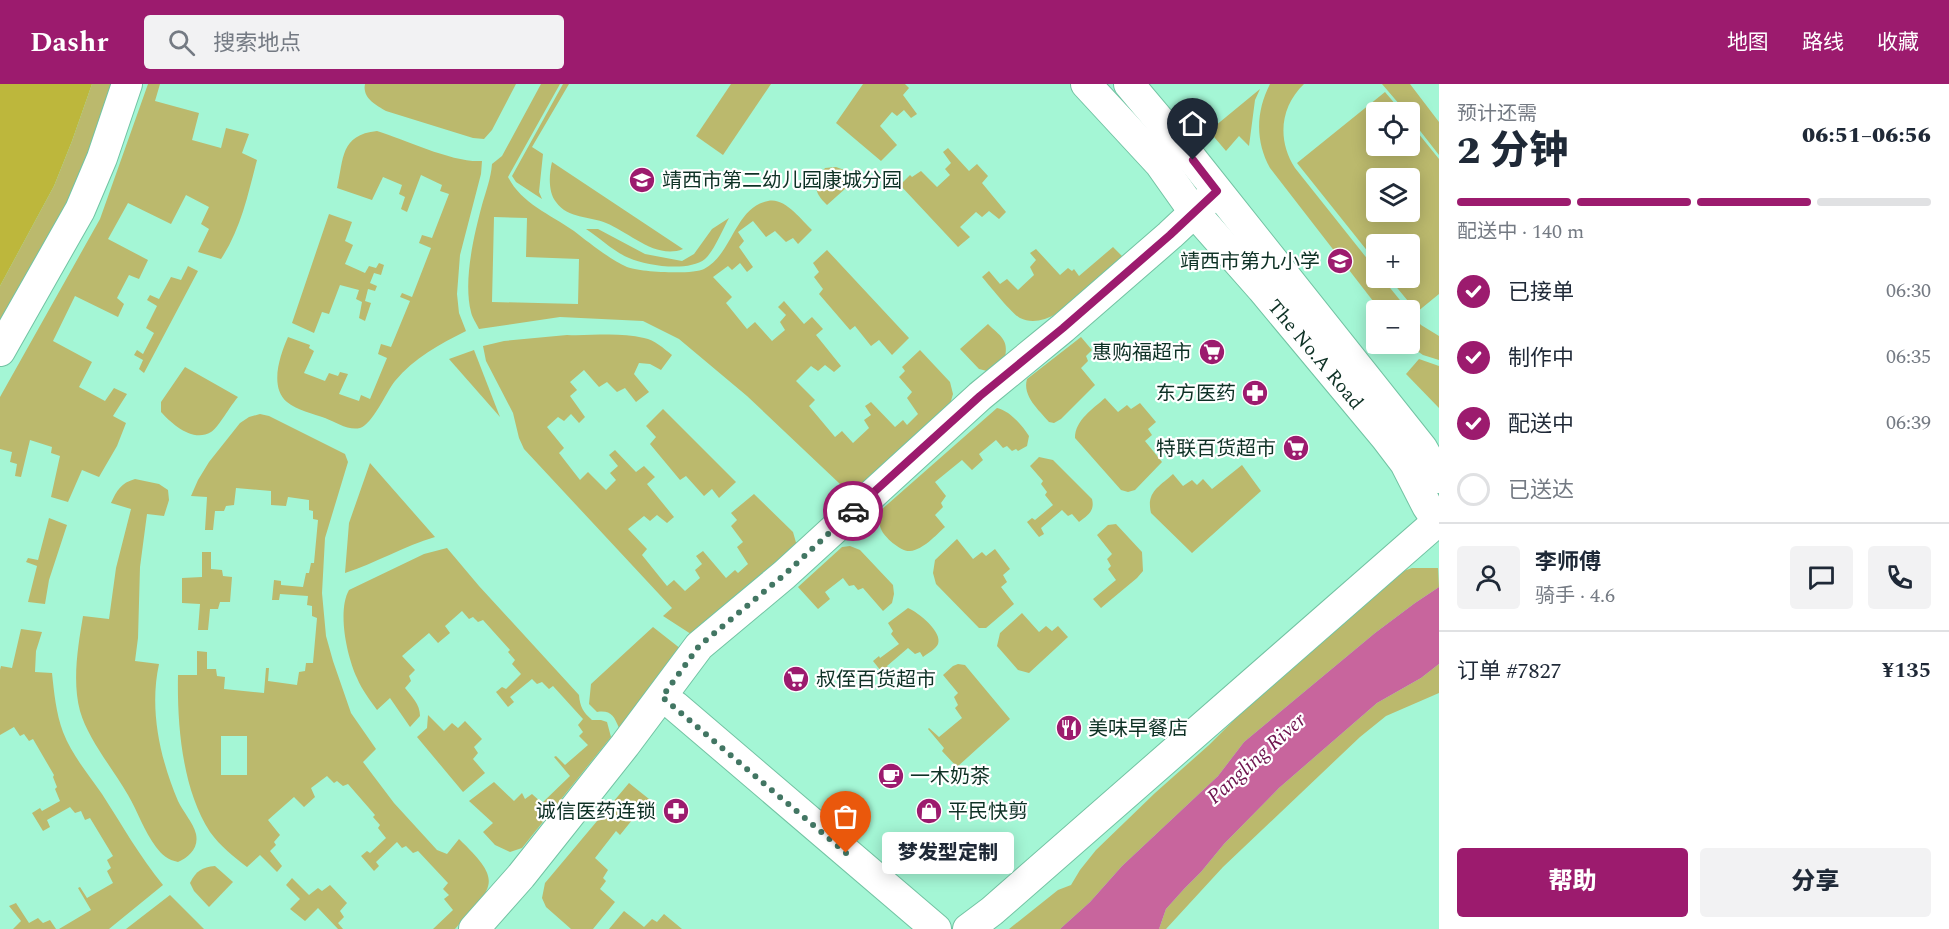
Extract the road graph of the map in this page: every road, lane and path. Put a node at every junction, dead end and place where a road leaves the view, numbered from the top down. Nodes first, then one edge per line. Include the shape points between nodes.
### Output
1 (127, 84) edge
2 (1086, 84) edge
3 (1130, 84) edge
4 (1217, 191) junction
5 (1194, 212) junction
6 (0, 351) edge
7 (1439, 477) edge
8 (1438, 522) edge
9 (662, 697) junction
10 (474, 929) edge
11 (936, 929) edge
12 (968, 929) edge

1 - 6 street via 81,210
2 - 5 street, The No.A Road via 1160,164
3 - 4 street, The No.A Road
4 - 5 street
4 - 7 street, The No.A Road via 1422,448
5 - 8 street, The No.A Road via 1386,438
5 - 9 street via 699,646
8 - 12 street
9 - 10 street via 521,876
9 - 11 street

